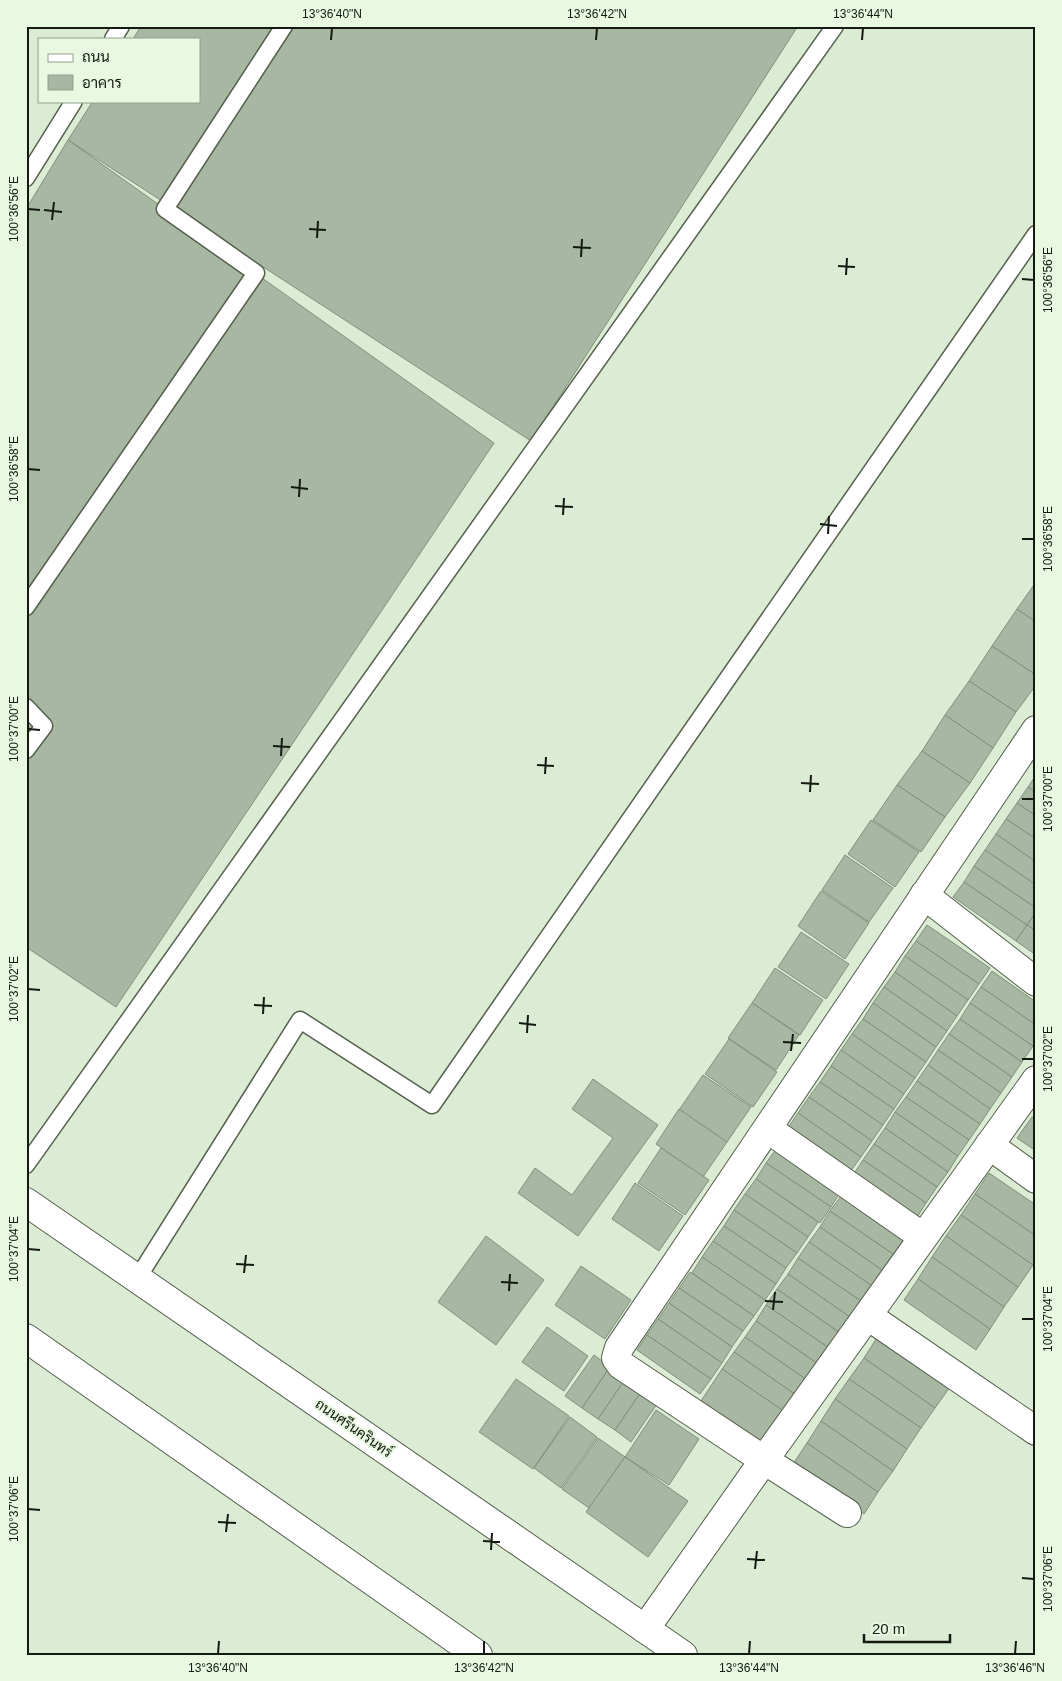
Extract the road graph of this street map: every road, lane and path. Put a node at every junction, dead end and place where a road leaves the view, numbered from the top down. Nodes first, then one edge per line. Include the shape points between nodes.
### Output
1 (121, 26) edge
2 (284, 26) edge
3 (835, 26) edge
4 (114, 38) edge
5 (73, 102) edge
6 (26, 178) edge
7 (1036, 234) edge
8 (26, 607) edge
9 (26, 707) edge
10 (1036, 730) edge
11 (26, 750) edge
12 (924, 895) junction
13 (1036, 982) edge
14 (1036, 1080) edge
15 (768, 1129) junction
16 (989, 1145) junction
17 (26, 1165) edge
18 (1036, 1179) edge
19 (26, 1202) edge
20 (923, 1237) junction
21 (137, 1279) junction
22 (868, 1316) junction
23 (26, 1338) edge
24 (1036, 1431) edge
25 (764, 1460) junction
26 (847, 1513) dead end
27 (645, 1629) junction
28 (478, 1655) edge
29 (683, 1655) edge

1 - 4 lane
2 - 8 lane via 165,209 256,274
3 - 17 lane
5 - 6 lane
7 - 21 lane via 432,1105 300,1020
9 - 11 lane via 44,726
10 - 12 street
12 - 13 street
12 - 15 street
14 - 16 street
15 - 20 street
15 - 25 street via 619,1348 616,1358 621,1366
16 - 18 street
16 - 20 street
19 - 21 street, ถนนศรีนครินทร์
20 - 22 street
21 - 27 street, ถนนศรีนครินทร์
22 - 24 street
22 - 25 street
23 - 28 street
25 - 26 street
25 - 27 street
27 - 29 street, ถนนศรีนครินทร์

